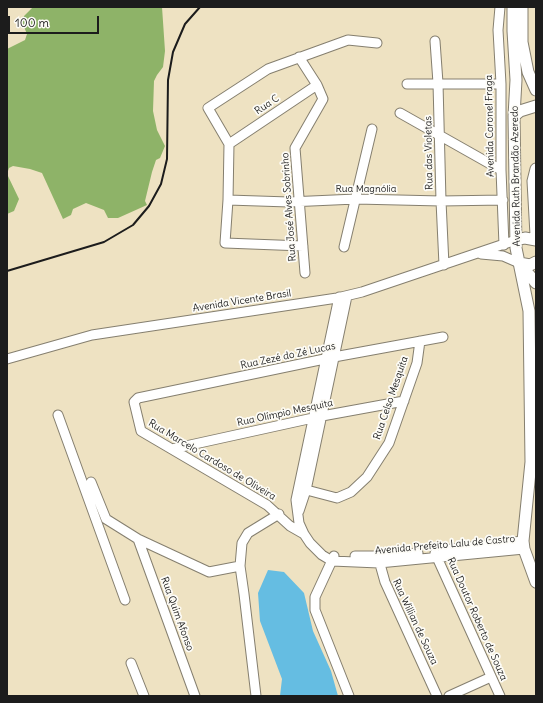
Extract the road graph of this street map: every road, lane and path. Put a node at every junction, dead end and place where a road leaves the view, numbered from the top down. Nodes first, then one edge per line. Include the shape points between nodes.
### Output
1 (500, 7) edge
2 (513, 7) edge
3 (522, 7) edge
4 (498, 30) junction
5 (513, 31) junction
6 (435, 41) dead end
7 (378, 43) dead end
8 (299, 57) junction
9 (438, 83) junction
10 (407, 84) dead end
11 (501, 84) junction
12 (317, 85) junction
13 (536, 90) edge
14 (536, 106) edge
15 (400, 113) dead end
16 (514, 116) junction
17 (372, 129) dead end
18 (439, 134) junction
19 (229, 144) junction
20 (536, 169) edge
21 (501, 170) junction
22 (356, 199) junction
23 (228, 200) junction
24 (503, 200) junction
25 (299, 201) junction
26 (441, 201) junction
27 (536, 235) edge
28 (516, 240) junction
29 (536, 240) edge
30 (504, 245) junction
31 (303, 246) junction
32 (344, 247) dead end
33 (478, 254) junction
34 (536, 262) edge
35 (519, 263) junction
36 (444, 265) junction
37 (305, 273) dead end
38 (536, 283) edge
39 (343, 296) junction
40 (443, 337) dead end
41 (420, 341) junction
42 (330, 358) junction
43 (7, 359) edge
44 (138, 398) joint
45 (404, 401) junction
46 (58, 415) dead end
47 (318, 417) junction
48 (172, 449) junction
49 (91, 482) dead end
50 (302, 489) junction
51 (298, 513) junction
52 (279, 515) junction
53 (536, 519) edge
54 (102, 521) junction
55 (525, 528) junction
56 (304, 534) junction
57 (138, 539) junction
58 (527, 552) edge
59 (436, 554) junction
60 (333, 558) junction
61 (379, 559) junction
62 (240, 566) junction
63 (536, 582) edge
64 (125, 600) dead end
65 (131, 663) dead end
66 (491, 677) junction
67 (144, 696) edge
68 (195, 696) edge
69 (256, 696) edge
70 (349, 696) edge
71 (437, 696) edge
72 (449, 696) edge
73 (500, 696) edge

1 - 4 street, Avenida Coronel Fraga
2 - 5 main road, Avenida Ruth Brandão Azeredo
3 - 13 main road via 522,42 528,72
4 - 5 street
4 - 11 street, Avenida Coronel Fraga
5 - 16 main road, Avenida Ruth Brandão Azeredo via 516,80
6 - 9 street, Rua das Violetas
7 - 8 street via 348,40
8 - 12 street, Rua José Alves Sobrinho
8 - 19 street via 268,68 208,108
9 - 10 street
9 - 11 street
9 - 18 street, Rua das Violetas
11 - 21 street, Avenida Coronel Fraga
12 - 19 street, Rua C
12 - 25 street, Rua José Alves Sobrinho via 323,99 295,148
14 - 16 main road via 520,111
15 - 18 street
16 - 28 main road, Avenida Ruth Brandão Azeredo
17 - 22 street
18 - 21 street
18 - 26 street, Rua das Violetas
19 - 23 street
20 - 27 main road, Avenida Ruth Brandão Azeredo via 533,180
21 - 24 street, Avenida Coronel Fraga
22 - 25 street, Rua Magnólia
22 - 26 street, Rua Magnólia
22 - 32 street
23 - 25 street, Rua Magnólia
23 - 31 street via 225,242
24 - 26 street, Rua Magnólia
24 - 30 street, Avenida Coronel Fraga
25 - 31 street, Rua José Alves Sobrinho
26 - 36 street, Rua das Violetas
28 - 29 main road
28 - 30 street, Avenida Vicente Brasil
28 - 35 main road, Avenida Ruth Brandão Azeredo
30 - 33 street, Avenida Vicente Brasil
31 - 37 street, Rua José Alves Sobrinho
33 - 35 street, Avenida Vicente Brasil via 503,256
33 - 36 street, Avenida Vicente Brasil
34 - 35 main road via 530,265
35 - 38 main road
35 - 55 main road, Avenida Ruth Brandão Azeredo via 529,311 531,462
36 - 39 street, Avenida Vicente Brasil
39 - 42 street
39 - 43 street, Avenida Vicente Brasil via 92,335
40 - 41 street, Rua Zezé do Zé Lucas
41 - 42 street, Rua Zezé do Zé Lucas
41 - 45 street, Rua Celso Mesquita via 417,363
42 - 44 street, Rua Zezé do Zé Lucas
42 - 47 street
44 - 48 street, Rua Marcelo Cardoso de Oliveira via 134,402 141,431
45 - 47 street, Rua Olímpio Mesquita
45 - 50 street, Rua Celso Mesquita via 389,444 367,477 351,492 337,498
46 - 54 street
47 - 48 street, Rua Olímpio Mesquita
47 - 50 street
48 - 52 street, Rua Marcelo Cardoso de Oliveira
49 - 54 street
50 - 51 street
51 - 52 street
51 - 56 street, Avenida Prefeito Lalu de Castro
52 - 56 street, Rua Marcelo Cardoso de Oliveira via 290,526
52 - 62 street via 248,533 242,543
53 - 55 main road
54 - 57 street
54 - 64 street
55 - 58 main road, Avenida Ruth Brandão Azeredo
56 - 60 street, Avenida Prefeito Lalu de Castro via 322,555
57 - 62 street via 209,572
57 - 68 street, Rua Quim Afonso
58 - 59 street, Avenida Prefeito Lalu de Castro
58 - 63 main road, Avenida Ruth Brandão Azeredo
59 - 61 street, Avenida Prefeito Lalu de Castro
59 - 66 street, Rua Doutor Roberto de Souza
60 - 61 street, Avenida Prefeito Lalu de Castro
60 - 70 street via 315,597 315,610
61 - 71 street, Rua Willian de Souza via 385,582
62 - 69 street
65 - 67 street
66 - 72 street
66 - 73 street, Rua Doutor Roberto de Souza

